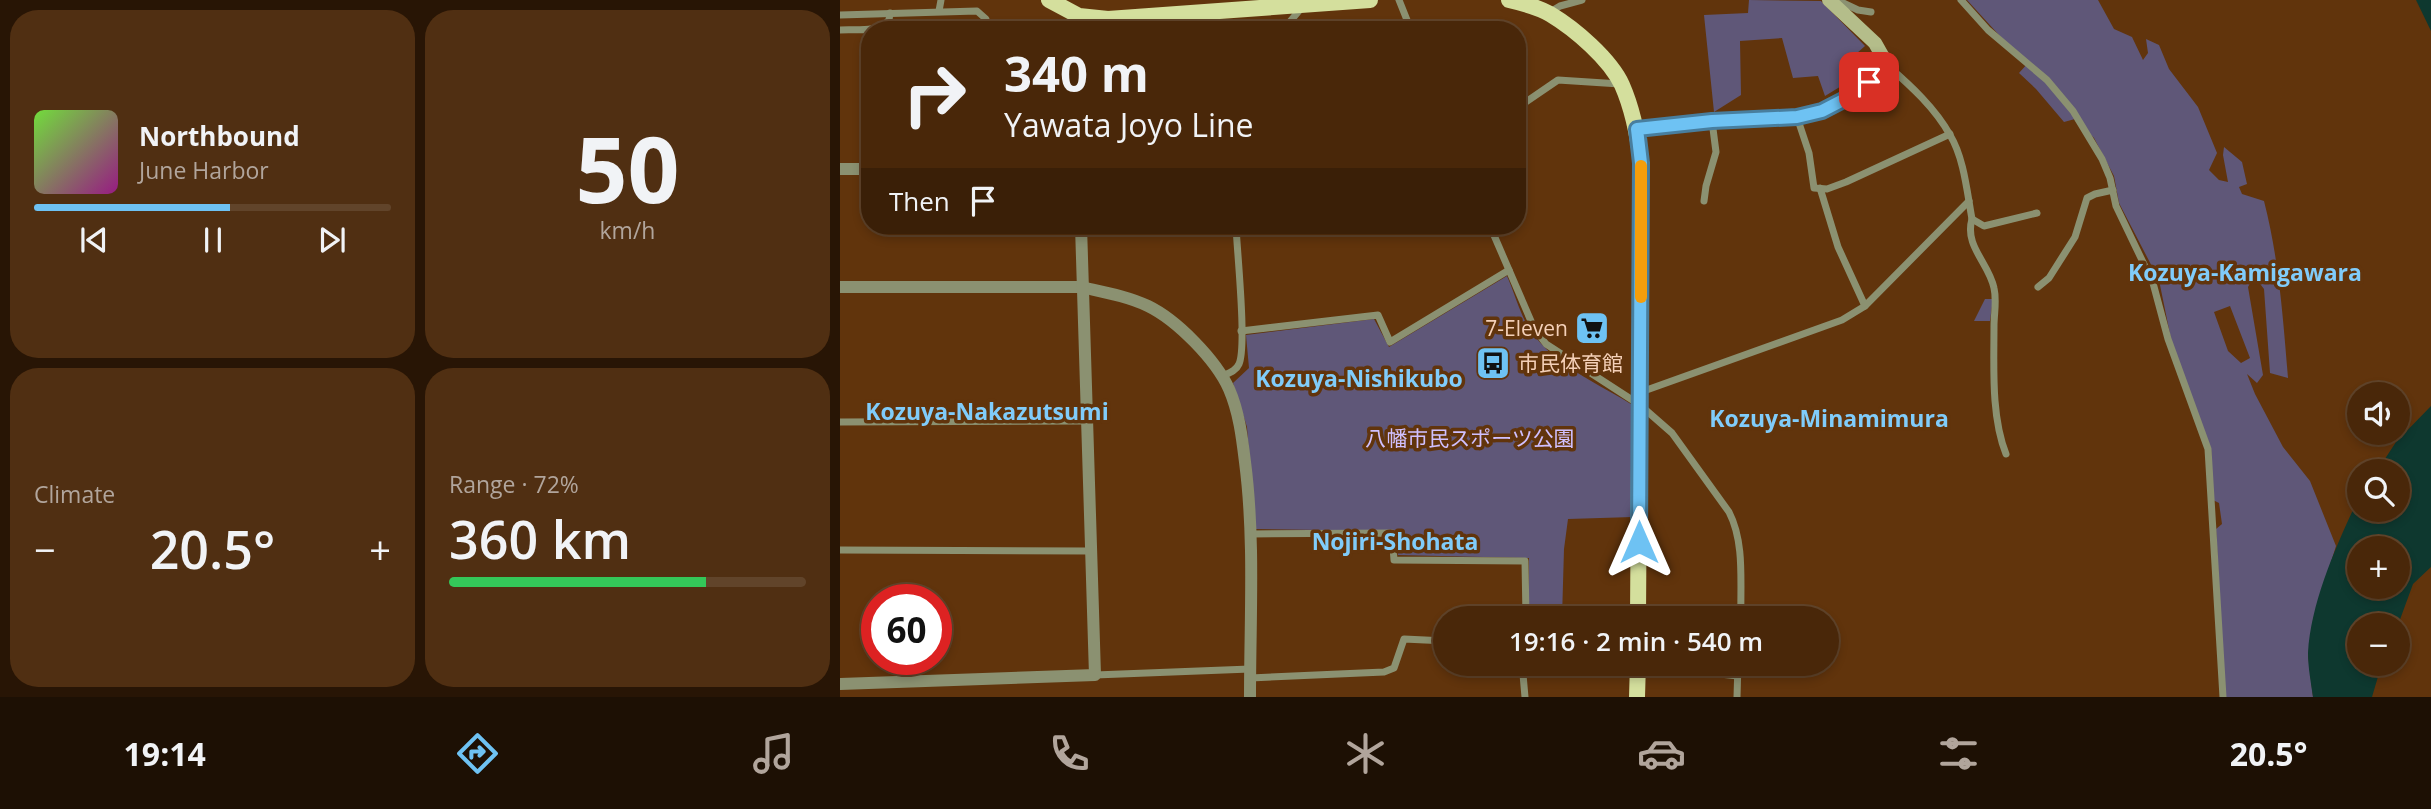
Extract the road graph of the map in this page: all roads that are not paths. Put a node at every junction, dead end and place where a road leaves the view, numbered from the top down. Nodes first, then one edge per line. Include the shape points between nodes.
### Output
1 (941, 0) edge
2 (1049, 0) edge
3 (1370, 0) edge
4 (1399, 0) edge
5 (1509, 0) edge
6 (1582, 0) edge
7 (1829, 0) edge
8 (1837, 0) edge
9 (1961, 0) edge
10 (1238, 5) edge
11 (1304, 5) junction
12 (939, 12) junction
13 (1871, 12) dead end
14 (890, 13) junction
15 (1549, 13) junction
16 (840, 15) edge
17 (1075, 15) edge
18 (888, 21) edge
19 (986, 21) edge
20 (1291, 21) edge
21 (1407, 21) edge
22 (861, 29) edge
23 (840, 30) edge
24 (1888, 66) junction
25 (1621, 84) junction
26 (1526, 101) edge
27 (1797, 117) junction
28 (1712, 121) junction
29 (1637, 129) junction
30 (1950, 134) junction
31 (840, 169) edge
32 (861, 169) edge
33 (1820, 188) junction
34 (2113, 190) junction
35 (1704, 201) dead end
36 (1969, 201) junction
37 (2037, 213) dead end
38 (1972, 219) junction
39 (1081, 235) edge
40 (1236, 235) edge
41 (1494, 235) edge
42 (1509, 270) junction
43 (840, 287) edge
44 (1081, 287) junction
45 (2038, 287) dead end
46 (1865, 306) junction
47 (1241, 331) junction
48 (1222, 376) junction
49 (1640, 399) junction
50 (1086, 421) junction
51 (840, 422) edge
52 (2006, 454) dead end
53 (1250, 534) junction
54 (840, 550) edge
55 (1090, 551) junction
56 (1526, 606) edge
57 (1638, 606) edge
58 (1740, 606) edge
59 (1433, 640) edge
60 (1250, 674) junction
61 (1095, 675) junction
62 (1523, 676) edge
63 (1638, 676) edge
64 (1738, 676) edge
65 (840, 684) edge
66 (1250, 697) edge
67 (1525, 697) edge
68 (1637, 697) edge
69 (1737, 697) edge
70 (2223, 697) edge

1 - 12 street
2 - 17 main road
3 - 11 main road
4 - 21 street
5 - 15 main road
6 - 15 street
7 - 24 main road via 1875,43
8 - 13 street
9 - 34 street via 1988,30 2047,80 2073,111 2102,159
10 - 11 main road
10 - 17 main road via 1108,19
11 - 20 street
12 - 14 street
12 - 19 street via 977,11
14 - 16 street
14 - 18 street
15 - 25 main road via 1589,45
22 - 23 street
24 - 27 main road via 1849,97
24 - 30 street via 1913,88
25 - 26 street via 1558,80
25 - 29 main road
27 - 28 main road
27 - 33 street via 1814,188
28 - 29 main road
28 - 35 street via 1716,152
29 - 49 main road via 1641,163
30 - 33 street via 1846,182
30 - 36 street
31 - 32 street
33 - 46 street via 1838,247
34 - 45 street via 2087,198 2075,237
34 - 70 street via 2116,206 2153,283 2208,450
36 - 38 street
36 - 46 street
37 - 38 street via 1984,226
38 - 52 street via 1970,239 1994,285 1996,401
39 - 44 street
40 - 47 street
41 - 42 street
42 - 47 street via 1390,342 1378,315
42 - 49 street via 1534,328 1546,344
43 - 44 street
44 - 48 street via 1149,306 1200,349
44 - 50 street
46 - 49 street via 1842,320
47 - 48 street via 1240,362
48 - 53 street via 1240,420
49 - 57 main road
49 - 58 street via 1672,433 1737,527
50 - 51 street
50 - 55 street
53 - 56 street via 1392,533 1394,560 1525,561
53 - 60 street
54 - 55 street
55 - 61 street
59 - 60 street via 1404,639 1394,668 1384,672
60 - 61 street
60 - 66 street
61 - 65 street
62 - 67 street
63 - 68 main road
64 - 69 street

